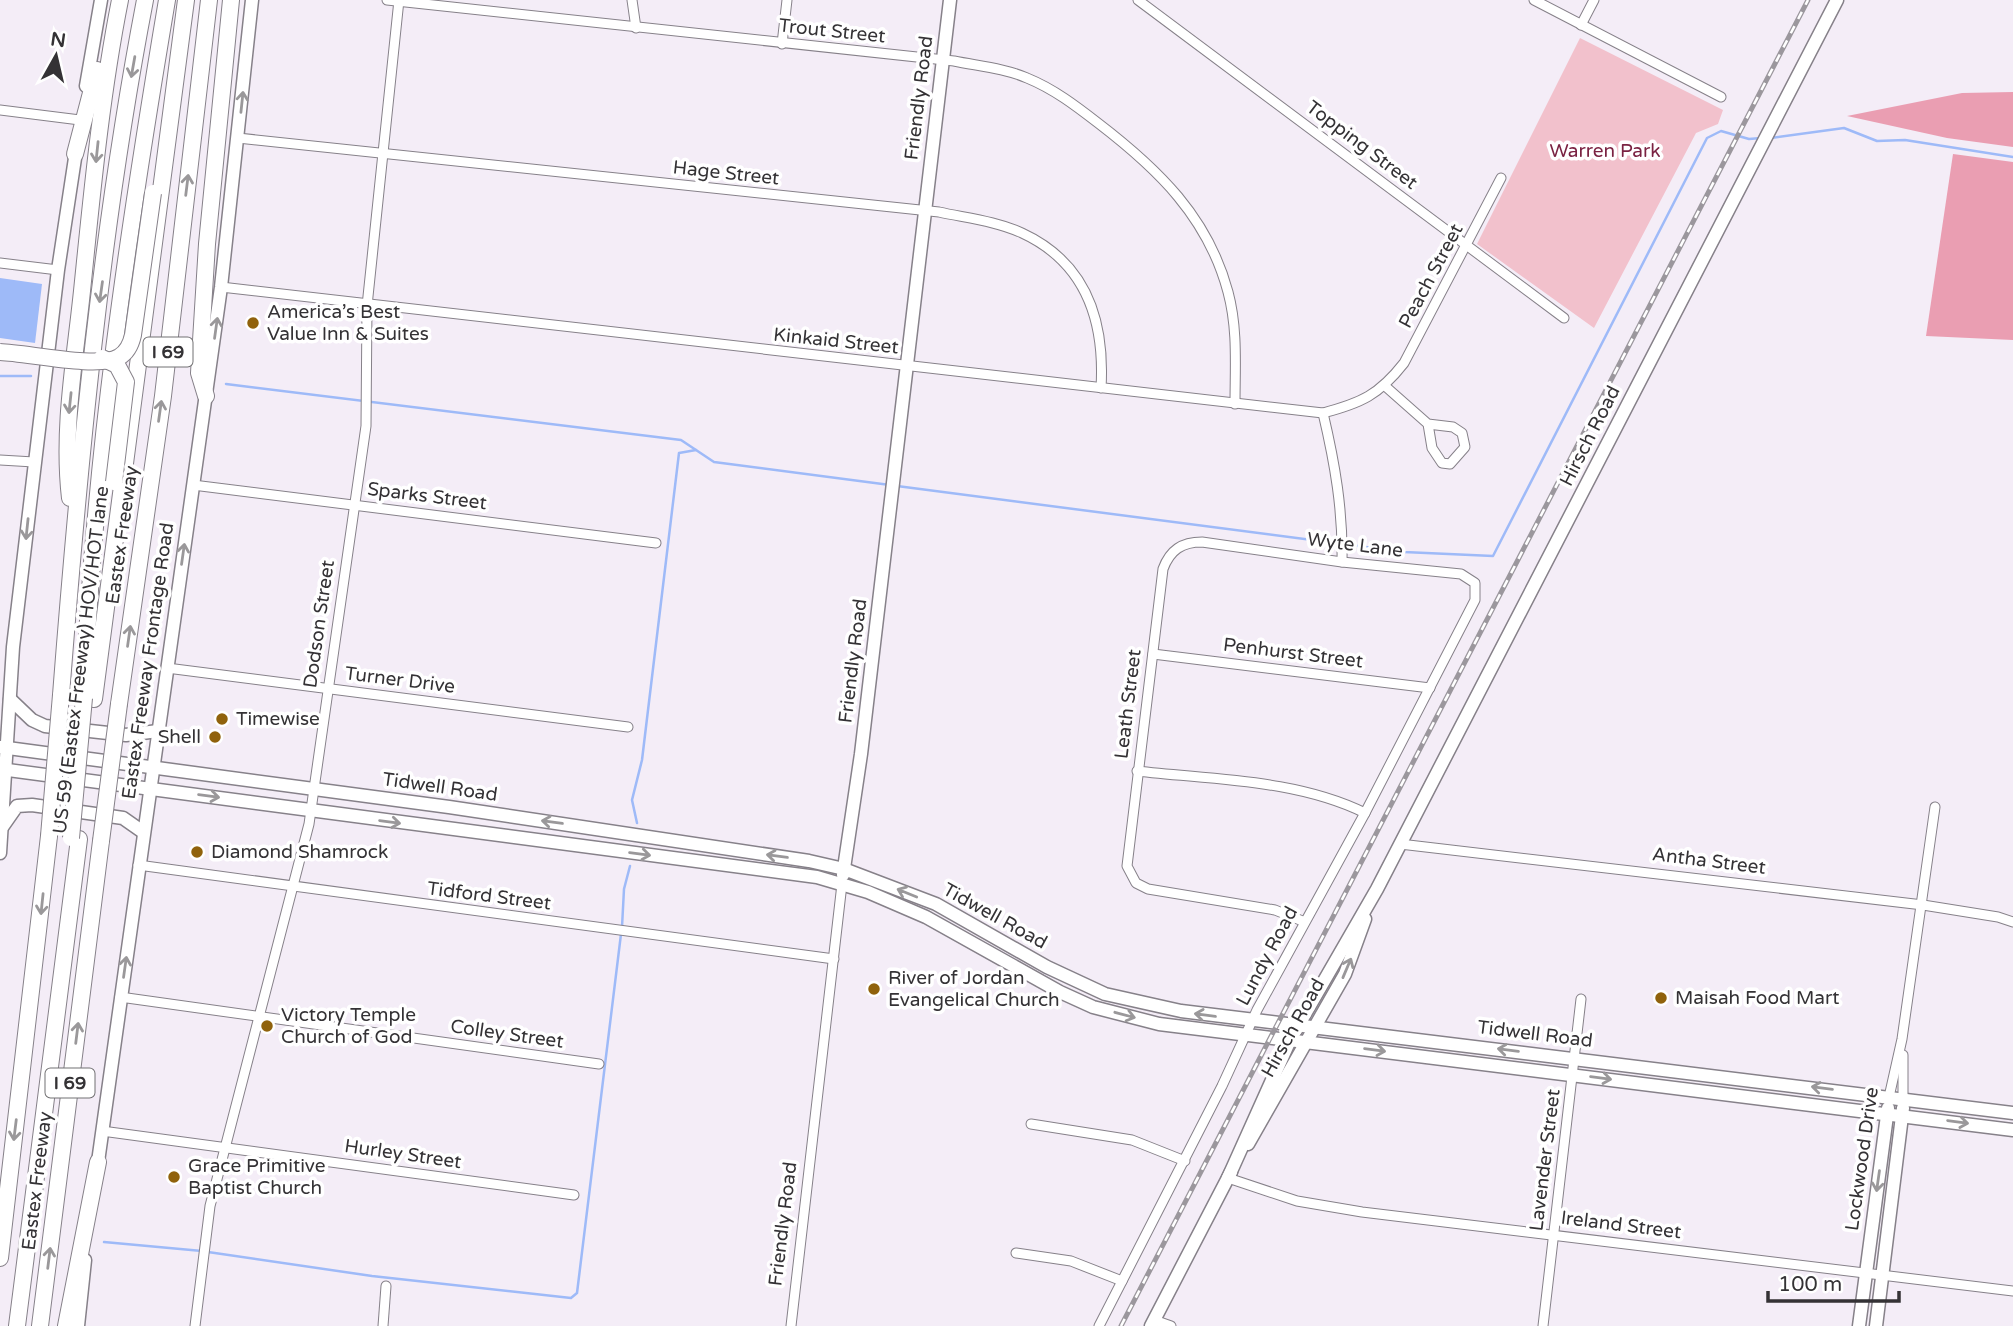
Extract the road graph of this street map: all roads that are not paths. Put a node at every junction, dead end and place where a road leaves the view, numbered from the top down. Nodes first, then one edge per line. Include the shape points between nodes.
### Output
1 (101, 0) edge
2 (118, 0) edge
3 (145, 0) edge
4 (167, 0) edge
5 (174, 0) edge
6 (180, 0) edge
7 (187, 0) edge
8 (209, 0) edge
9 (231, 0) edge
10 (252, 0) edge
11 (387, 0) edge
12 (632, 0) edge
13 (787, 0) edge
14 (950, 0) edge
15 (1138, 0) edge
16 (1534, 0) edge
17 (1594, 0) edge
18 (1837, 0) edge
19 (399, 1) edge
20 (1581, 24) junction
21 (636, 28) junction
22 (782, 44) junction
23 (943, 60) junction
24 (1721, 97) dead end
25 (0, 110) edge
26 (80, 120) junction
27 (238, 138) junction
28 (75, 154) junction
29 (382, 154) junction
30 (1501, 178) dead end
31 (150, 192) junction
32 (926, 211) junction
33 (1467, 245) junction
34 (0, 263) edge
35 (58, 270) junction
36 (222, 287) junction
37 (367, 306) junction
38 (1564, 318) dead end
39 (0, 346) edge
40 (0, 352) edge
41 (93, 359) junction
42 (111, 361) junction
43 (908, 367) junction
44 (1385, 386) junction
45 (1101, 388) junction
46 (206, 396) junction
47 (1235, 404) junction
48 (1323, 413) junction
49 (1427, 424) junction
50 (0, 460) edge
51 (34, 461) junction
52 (112, 482) junction
53 (193, 485) junction
54 (354, 505) junction
55 (74, 525) junction
56 (1204, 542) joint
57 (656, 543) dead end
58 (1343, 557) junction
59 (1472, 606) joint
60 (7, 646) edge
61 (1153, 654) junction
62 (167, 668) junction
63 (328, 688) junction
64 (1430, 688) junction
65 (89, 699) junction
66 (5, 704) edge
67 (628, 727) dead end
68 (158, 731) junction
69 (3, 747) edge
70 (153, 766) junction
71 (2, 769) edge
72 (1137, 771) junction
73 (149, 788) junction
74 (314, 789) junction
75 (449, 807) junction
76 (1935, 807) dead end
77 (311, 809) junction
78 (1, 812) edge
79 (1365, 813) junction
80 (2, 828) junction
81 (446, 830) junction
82 (143, 832) junction
83 (1400, 844) junction
84 (700, 845) junction
85 (0, 853) edge
86 (699, 860) junction
87 (138, 865) junction
88 (844, 869) junction
89 (842, 884) junction
90 (292, 887) junction
91 (1377, 889) junction
92 (1923, 905) junction
93 (1305, 922) junction
94 (2013, 922) edge
95 (979, 937) junction
96 (834, 959) junction
97 (1105, 994) junction
98 (120, 997) junction
99 (1581, 999) dead end
100 (1099, 1008) junction
101 (259, 1018) junction
102 (1252, 1021) junction
103 (1297, 1025) junction
104 (1315, 1028) junction
105 (1245, 1035) junction
106 (1902, 1039) junction
107 (1290, 1040) junction
108 (1307, 1042) junction
109 (1466, 1045) junction
110 (1576, 1058) junction
111 (1464, 1061) junction
112 (598, 1064) dead end
113 (1574, 1074) junction
114 (1737, 1078) junction
115 (1735, 1093) junction
116 (1889, 1097) junction
117 (1903, 1098) junction
118 (1887, 1113) junction
119 (2013, 1113) edge
120 (1903, 1115) junction
121 (1031, 1124) dead end
122 (2013, 1130) edge
123 (102, 1131) junction
124 (223, 1147) junction
125 (99, 1161) junction
126 (1185, 1161) junction
127 (1228, 1178) junction
128 (574, 1195) dead end
129 (1553, 1235) junction
130 (1016, 1253) dead end
131 (0, 1258) edge
132 (1865, 1272) junction
133 (1884, 1274) junction
134 (1122, 1282) junction
135 (386, 1286) dead end
136 (2013, 1291) edge
137 (1152, 1323) edge
138 (17, 1326) edge
139 (40, 1326) edge
140 (66, 1326) edge
141 (78, 1326) edge
142 (195, 1326) edge
143 (383, 1326) edge
144 (791, 1326) edge
145 (1099, 1326) edge
146 (1171, 1326) edge
147 (1543, 1326) edge
148 (1859, 1326) edge
149 (1876, 1326) edge

1 - 26 main road
2 - 28 highway
2 -> 55 highway via 104,84 69,412 67,471
3 -> 55 highway, Eastex Freeway / I 69 via 98,308
4 - 65 highway, Eastex Freeway via 133,210 97,496 88,597
5 - 31 highway
6 - 31 highway
7 - 65 highway, US 59 (Eastex Freeway) HOV/HOT lane / I 69
139 -> 8 highway, Eastex Freeway / I 69, bridge via 163,396
9 - 46 highway via 199,360
27 -> 10 main road, Eastex Freeway Frontage Road
11 - 19 street, Trout Street
12 - 21 street
13 - 22 street
14 - 23 main road, Friendly Road
15 - 33 street, Topping Street
16 - 20 street
17 - 20 street
18 - 83 main road, Hirsch Road
19 - 21 street, Trout Street
19 - 29 street, Dodson Street
20 - 24 street
21 - 22 street, Trout Street
22 - 23 street, Trout Street
23 - 32 main road, Friendly Road
23 - 47 street, Trout Street via 1024,76 1060,94 1141,156 1179,195 1215,253 1229,295 1235,338
25 - 26 street
26 - 28 main road
27 - 29 street, Hage Street
27 - 36 main road, Eastex Freeway Frontage Road
28 - 35 main road
29 - 32 street, Hage Street
29 - 37 street, Dodson Street
30 - 33 street, Peach Street
31 - 41 highway via 125,337 111,354
31 - 42 highway, bridge via 134,335 127,350
32 - 43 main road, Friendly Road
32 - 45 street, Hage Street via 1006,227 1056,255 1082,286 1098,321
33 - 38 street, Topping Street
33 - 44 street, Peach Street via 1413,347
34 - 35 street
35 - 51 main road
36 - 37 street, Kinkaid Street
46 -> 36 main road, Eastex Freeway Frontage Road
37 - 43 street, Kinkaid Street
37 - 54 street, Dodson Street via 366,419
39 - 41 highway
40 - 41 highway, bridge
41 - 42 highway, bridge
41 - 52 highway, bridge via 119,383
42 - 52 highway, bridge via 126,382
43 - 45 street, Kinkaid Street
43 - 88 main road, Friendly Road
44 - 48 street, Kinkaid Street via 1360,402
44 - 49 street
45 - 47 street, Kinkaid Street
46 - 53 main road, Eastex Freeway Frontage Road
47 - 48 street, Kinkaid Street
48 - 58 street via 1338,476
49 - 49 street via 1435,454 1442,463 1450,464 1463,451 1464,436 1453,427
50 - 51 street
51 -> 60 main road
52 - 65 highway
53 - 54 street, Sparks Street
62 -> 53 main road, Eastex Freeway Frontage Road
54 - 57 street, Sparks Street
54 - 63 street, Dodson Street
55 -> 131 highway, Eastex Freeway / I 69, bridge via 49,836
56 - 58 street, Wyte Lane
56 - 61 street, Leath Street via 1186,543 1167,559
58 - 59 street, Wyte Lane via 1461,574 1475,583
59 - 64 street, Lundy Road
60 - 66 main road
61 - 64 street, Penhurst Street
61 - 72 street, Leath Street
62 - 63 street, Turner Drive
62 - 68 main road, Eastex Freeway Frontage Road
63 - 67 street, Turner Drive
63 - 74 street, Dodson Street
64 - 79 street, Lundy Road
65 - 138 highway, Eastex Freeway / I 69, bridge
66 - 68 main road via 45,726 127,735
66 - 69 main road
68 - 70 main road, Eastex Freeway Frontage Road
69 - 70 main road, Tidwell Road
69 - 71 main road
70 - 73 main road, Eastex Freeway Frontage Road
70 - 74 main road, Tidwell Road
71 - 73 main road, Tidwell Road
71 - 78 main road
72 - 79 street via 1311,792
72 - 93 street, Leath Street via 1127,866 1136,883 1148,889 1275,910
73 -> 77 main road, Tidwell Road
73 - 82 main road, Eastex Freeway Frontage Road
74 - 75 main road, Tidwell Road
74 - 77 street, Dodson Street
75 - 81 main road
84 -> 75 main road, Tidwell Road
76 - 92 street, Lockwood Drive
77 -> 81 main road, Tidwell Road
77 - 90 street, Dodson Street
78 - 80 main road
79 - 93 street, Lundy Road
80 - 82 main road via 17,806 32,805 123,818
80 - 85 main road
81 -> 86 main road, Tidwell Road
82 - 87 main road, Eastex Freeway Frontage Road
83 - 91 main road, Hirsch Road
83 - 92 street, Antha Street
84 - 86 main road
88 -> 84 main road, Tidwell Road
86 - 89 main road, Tidwell Road via 793,872
87 - 90 street, Tidford Street
98 -> 87 main road, Eastex Freeway Frontage Road
88 - 89 main road, Friendly Road
95 -> 88 main road, Tidwell Road via 936,904
89 - 95 main road, Tidwell Road
89 - 96 street, Friendly Road
90 - 96 street, Tidford Street
90 - 101 street, Dodson Street
91 - 103 main road, Hirsch Road
104 -> 91 main road, Hirsch Road via 1345,974
92 - 94 street, Antha Street
92 - 106 street, Lockwood Drive
93 - 102 street, Lundy Road
95 - 97 main road, Tidwell Road
95 - 100 main road, Tidwell Road via 1060,992
96 - 144 street, Friendly Road
97 - 100 main road
102 -> 97 main road, Tidwell Road
98 - 101 street, Colley Street
98 - 123 main road, Eastex Freeway Frontage Road
99 - 110 street, Lavender Street
100 -> 105 main road, Tidwell Road via 1159,1024
101 - 112 street, Colley Street
101 - 124 street, Dodson Street
102 - 103 main road, Tidwell Road
102 - 105 street, Lundy Road
103 - 104 main road, Tidwell Road
103 - 107 main road, Hirsch Road
104 - 108 main road, Hirsch Road
104 - 109 main road, Tidwell Road
105 - 107 main road, Tidwell Road
105 - 126 street, Lundy Road
106 - 116 street, Lockwood Drive
106 - 117 street, Lockwood Drive
107 - 108 main road, Tidwell Road
107 - 127 main road, Hirsch Road
108 -> 111 main road, Tidwell Road
108 - 127 main road, Hirsch Road
110 -> 109 main road, Tidwell Road
109 - 111 main road
110 - 113 street, Lavender Street
110 - 114 main road, Tidwell Road
111 - 113 main road, Tidwell Road
113 -> 115 main road, Tidwell Road
113 - 129 street, Lavender Street
114 - 115 main road
116 -> 114 main road, Tidwell Road
115 - 118 main road, Tidwell Road
116 - 117 main road, Tidwell Road
116 - 118 main road, Lockwood Drive
117 - 119 main road, Tidwell Road
117 - 120 main road, Lockwood Drive
118 - 120 main road, Tidwell Road
118 -> 132 main road, Lockwood Drive
120 -> 122 main road, Tidwell Road
120 - 133 main road, Lockwood Drive
121 - 126 street via 1132,1140
123 - 124 street, Hurley Street
123 - 125 main road, Eastex Freeway Frontage Road
124 - 128 street, Hurley Street
124 - 142 street, Dodson Street via 204,1243
125 - 140 highway
125 - 141 main road, Eastex Freeway Frontage Road
126 - 134 street, Lundy Road
127 - 129 street, Ireland Street via 1297,1200 1362,1212
127 - 137 main road, Hirsch Road
129 - 132 street, Ireland Street
129 - 147 street, Lavender Street
130 - 134 street via 1071,1261
132 - 133 street, Ireland Street
132 - 148 main road, Lockwood Drive
133 - 136 street, Ireland Street
133 - 149 main road, Lockwood Drive
134 - 145 street, Lundy Road
135 - 143 street
137 - 146 street

